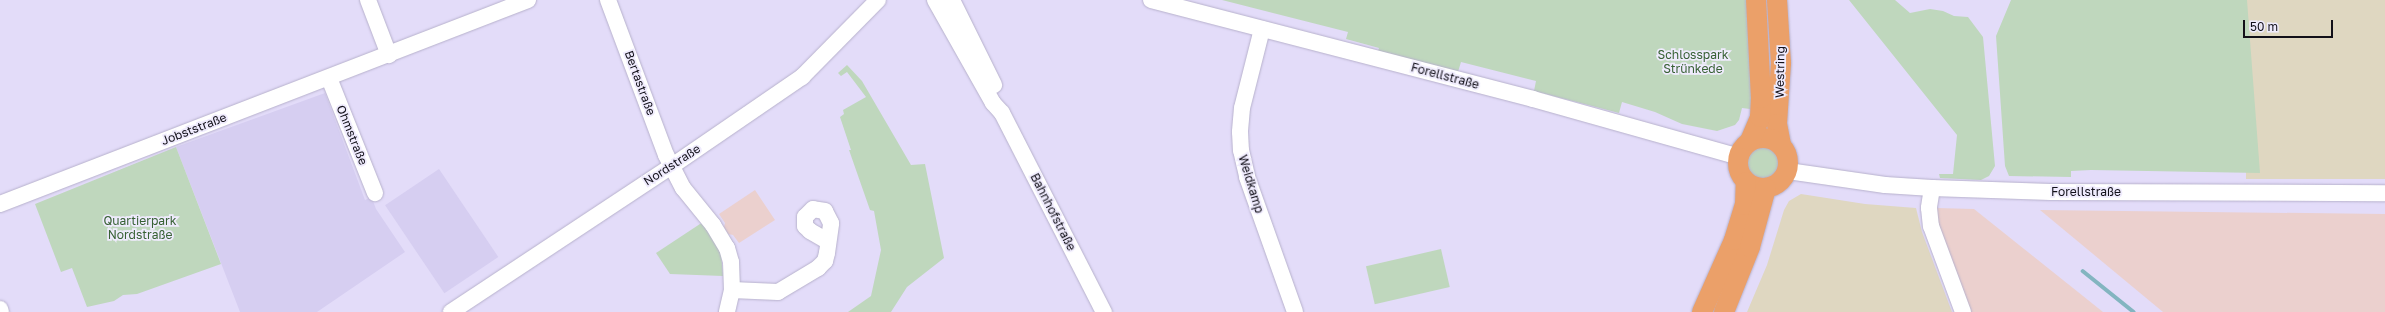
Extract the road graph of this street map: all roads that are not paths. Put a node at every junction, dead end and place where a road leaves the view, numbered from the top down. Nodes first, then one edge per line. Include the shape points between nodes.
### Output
1 (368, 0) edge
2 (528, 0) edge
3 (608, 0) edge
4 (878, 0) edge
5 (935, 0) edge
6 (952, 0) edge
7 (1151, 0) edge
8 (1756, 0) edge
9 (1777, 0) edge
10 (1262, 29) junction
11 (388, 55) junction
12 (329, 78) junction
13 (1002, 113) junction
14 (1750, 141) junction
15 (1781, 144) junction
16 (1739, 157) junction
17 (672, 166) junction
18 (1788, 171) junction
19 (1746, 182) junction
20 (1766, 188) junction
21 (1932, 188) junction
22 (375, 193) dead end
23 (2385, 193) edge
24 (0, 204) edge
25 (827, 240) dead end
26 (732, 290) junction
27 (0, 309) edge
28 (1, 312) edge
29 (451, 312) edge
30 (727, 312) edge
31 (1104, 312) edge
32 (1295, 312) edge
33 (1702, 312) edge
34 (1724, 312) edge
35 (1963, 312) edge

1 - 11 street
2 - 11 street, Jobststraße
3 - 17 street, Bertastraße
4 - 17 street, Nordstraße via 802,77
5 - 13 street, Bahnhofstraße via 993,103
6 - 13 street, Bahnhofstraße via 1001,99
7 - 10 street, Forellstraße
8 - 14 main road, Westring via 1761,98 1760,117
9 - 15 main road, Westring via 1781,63 1777,124
10 - 16 street, Forellstraße via 1533,99
10 - 32 street, Weidkamp via 1242,108 1241,150 1247,177
11 - 12 street, Jobststraße
12 - 22 street, Ohmstraße
12 - 24 street, Jobststraße via 174,135
13 - 31 street, Bahnhofstraße
14 - 15 main road via 1766,137
14 - 16 main road via 1741,150
15 - 18 main road via 1788,157
16 - 19 main road via 1739,170
17 - 26 street, Bertastraße via 683,188 720,234 727,248 731,262
17 - 29 street, Nordstraße
18 - 20 main road via 1780,183
18 - 21 street, Forellstraße via 1878,184
19 - 20 main road via 1759,188
19 - 33 main road via 1745,205 1734,240
20 - 34 main road via 1750,247
21 - 23 street, Forellstraße via 2052,192
21 - 35 street via 1930,226
25 - 26 street via 825,261 778,292
26 - 30 street, Bertastraße
27 - 28 street

